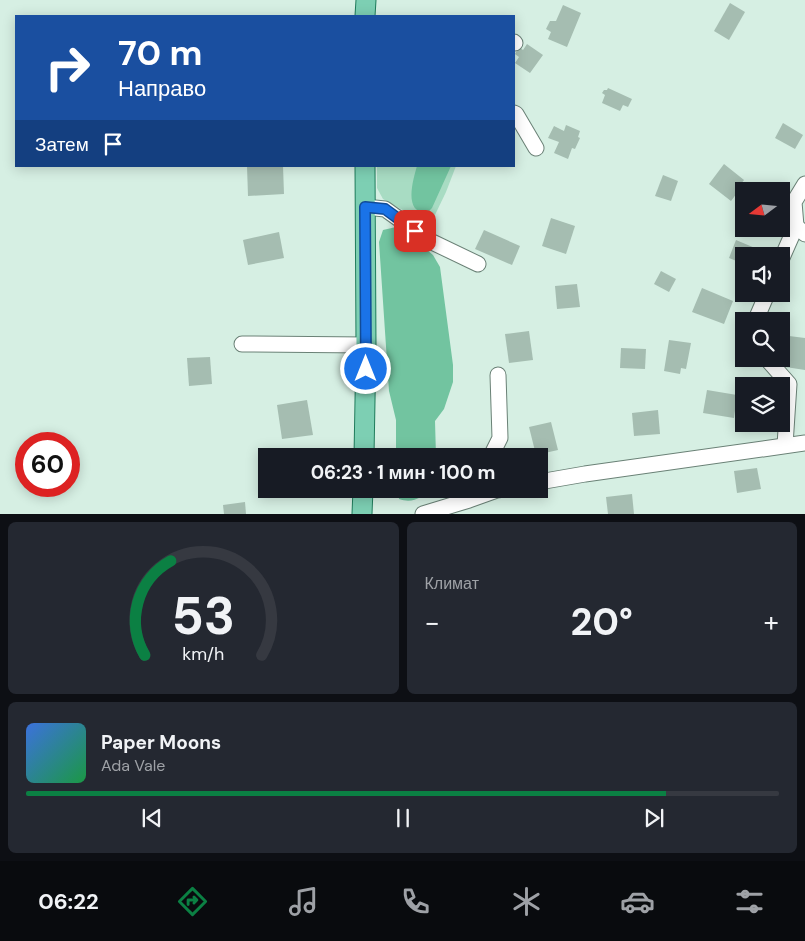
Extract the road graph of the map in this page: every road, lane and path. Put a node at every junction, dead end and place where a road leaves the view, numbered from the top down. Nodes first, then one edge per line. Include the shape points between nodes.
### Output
1 (366, 0) edge
2 (366, 15) edge
3 (515, 114) edge
4 (536, 148) dead end
5 (365, 167) edge
6 (805, 184) edge
7 (365, 207) junction
8 (800, 230) edge
9 (789, 247) edge
10 (478, 264) dead end
11 (242, 344) dead end
12 (366, 345) junction
13 (774, 367) edge
14 (498, 375) dead end
15 (805, 443) edge
16 (785, 445) junction
17 (364, 448) edge
18 (495, 448) edge
19 (548, 480) edge
20 (363, 498) edge
21 (464, 498) edge
22 (362, 514) edge
23 (423, 514) edge

1 - 2 main road
3 - 4 street
5 - 7 main road
6 - 8 street via 794,202
7 - 10 street via 385,209 430,242
7 - 12 main road
8 - 9 street
11 - 12 street
12 - 17 main road
13 - 16 street via 789,384
14 - 18 street via 500,438
15 - 16 street
16 - 19 street
20 - 22 main road
21 - 23 street

